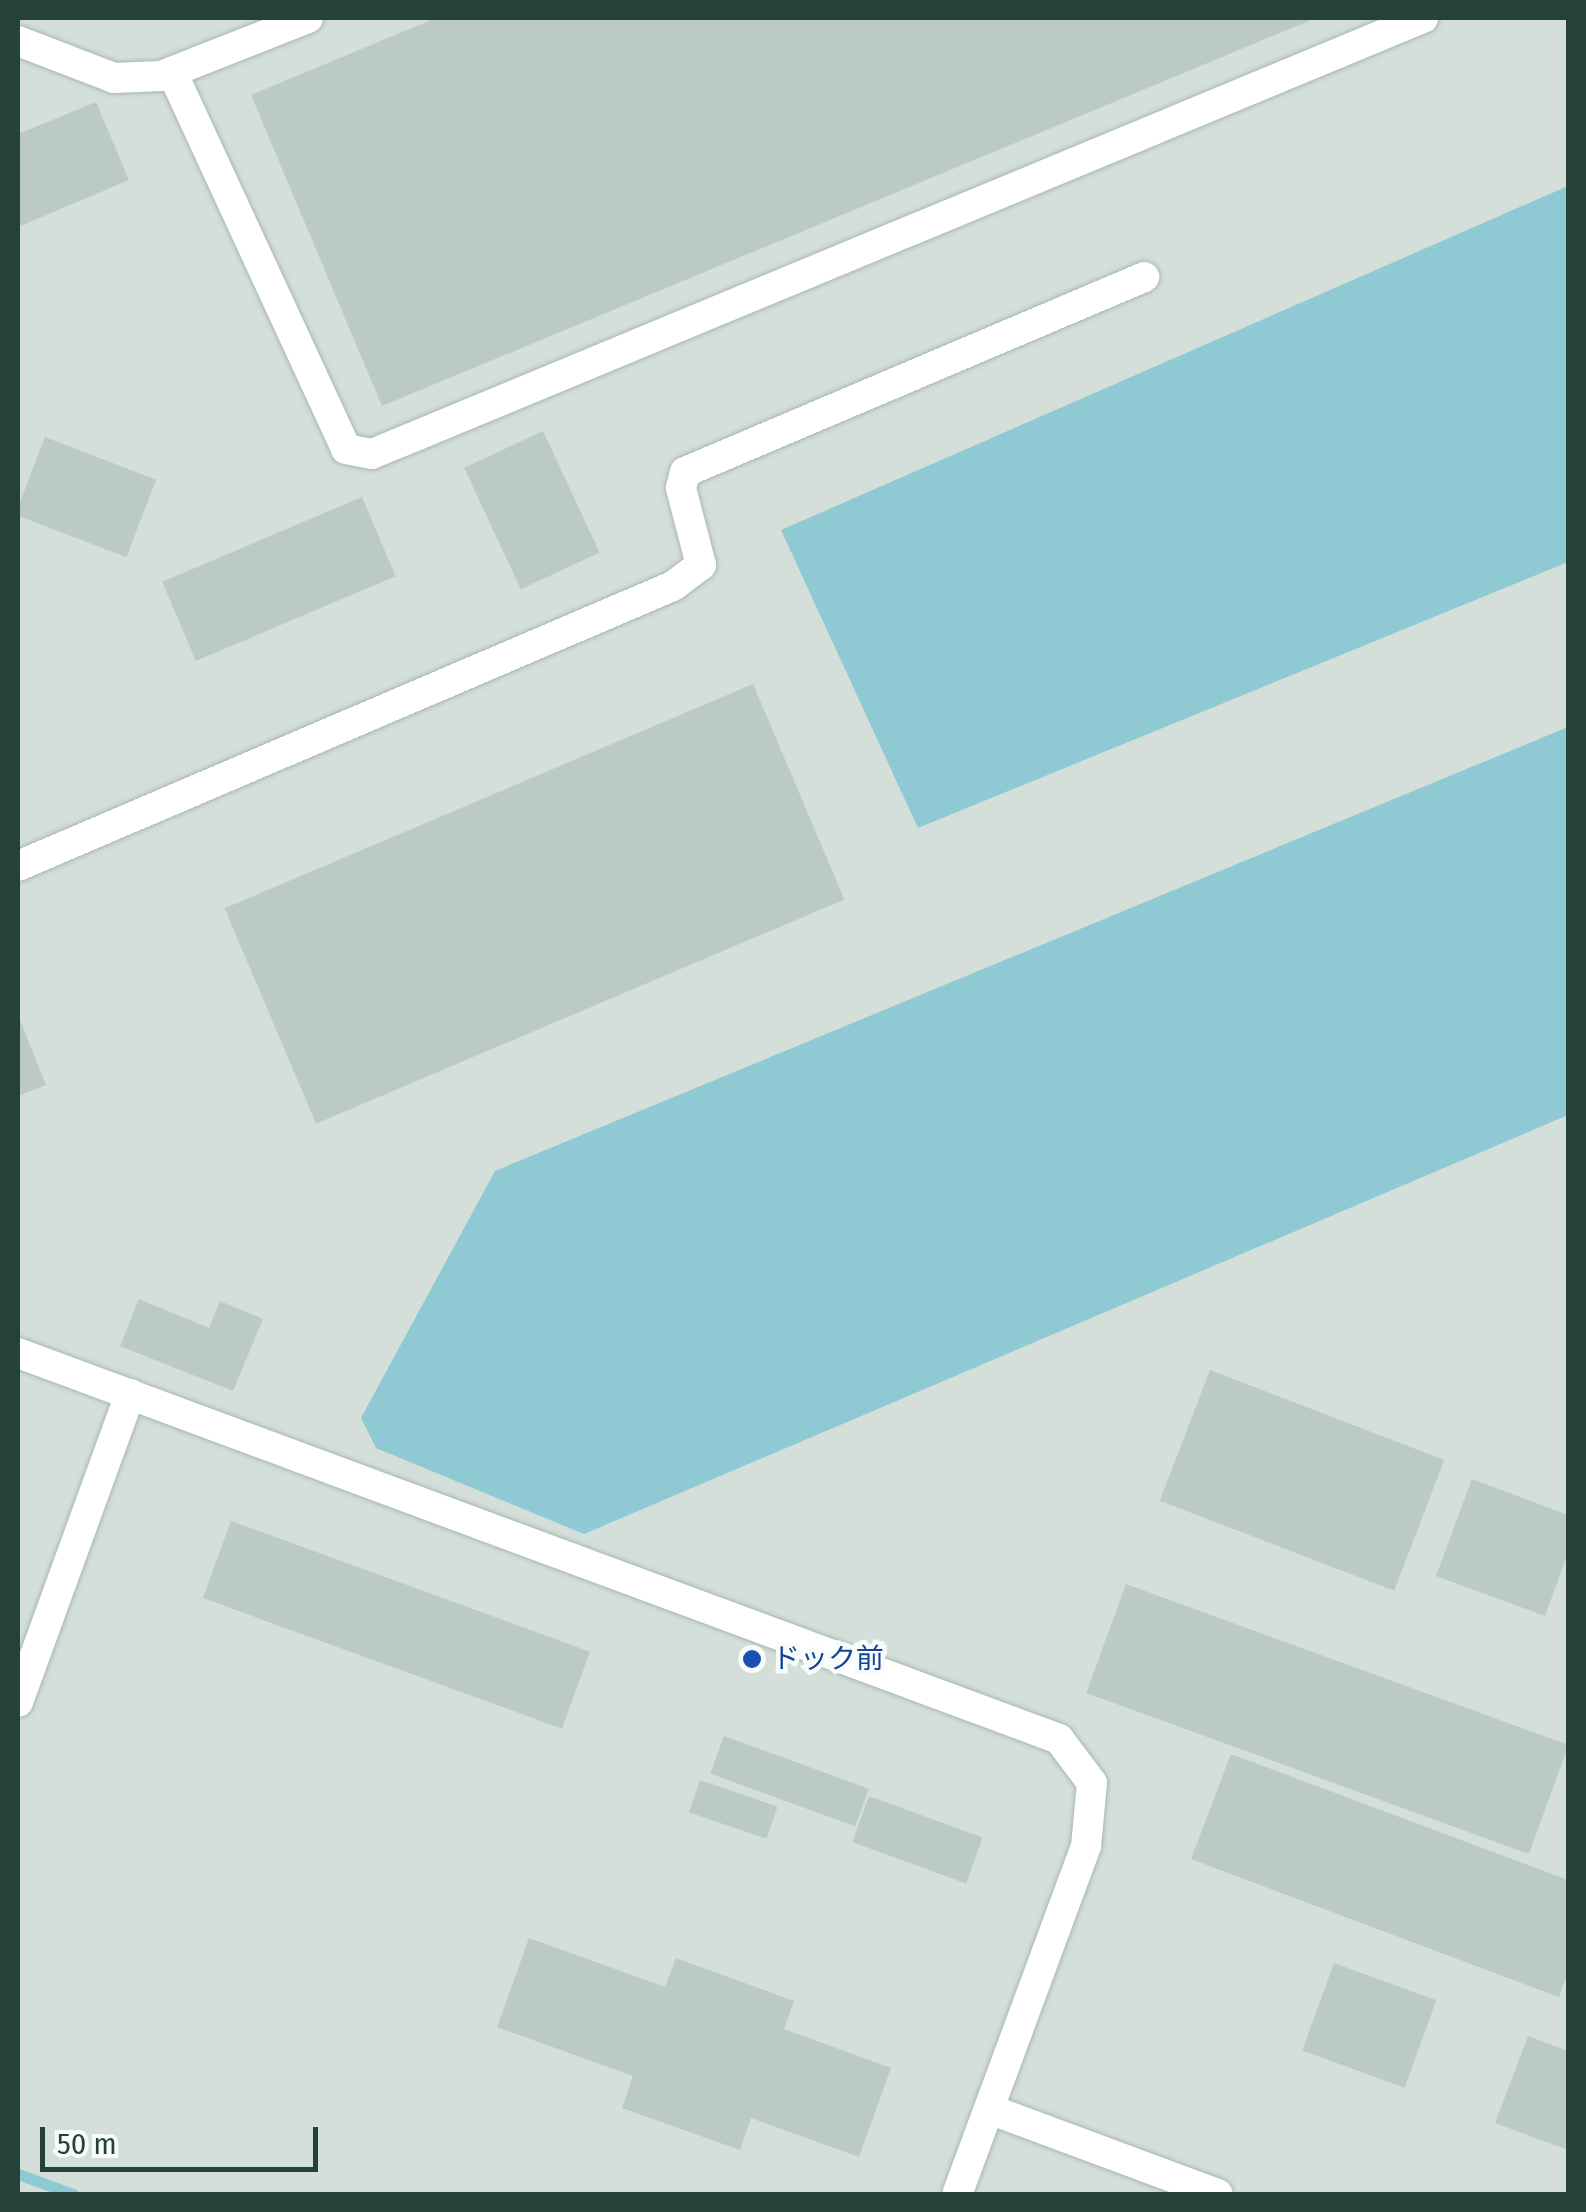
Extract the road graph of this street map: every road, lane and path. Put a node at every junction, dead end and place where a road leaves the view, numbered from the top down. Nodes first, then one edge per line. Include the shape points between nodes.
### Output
1 (308, 18) edge
2 (1423, 18) edge
3 (18, 41) edge
4 (172, 72) junction
5 (1144, 277) dead end
6 (18, 866) edge
7 (18, 1353) edge
8 (130, 1394) junction
9 (18, 1702) edge
10 (989, 2108) junction
11 (957, 2194) edge
12 (1218, 2194) edge

1 - 4 lane
2 - 4 lane via 372,454 346,449
3 - 4 lane via 114,78
5 - 6 lane via 694,466 681,488 701,565 673,586
7 - 8 lane
8 - 9 lane
8 - 10 lane via 1058,1740 1092,1783 1086,1846
10 - 11 lane
10 - 12 lane

